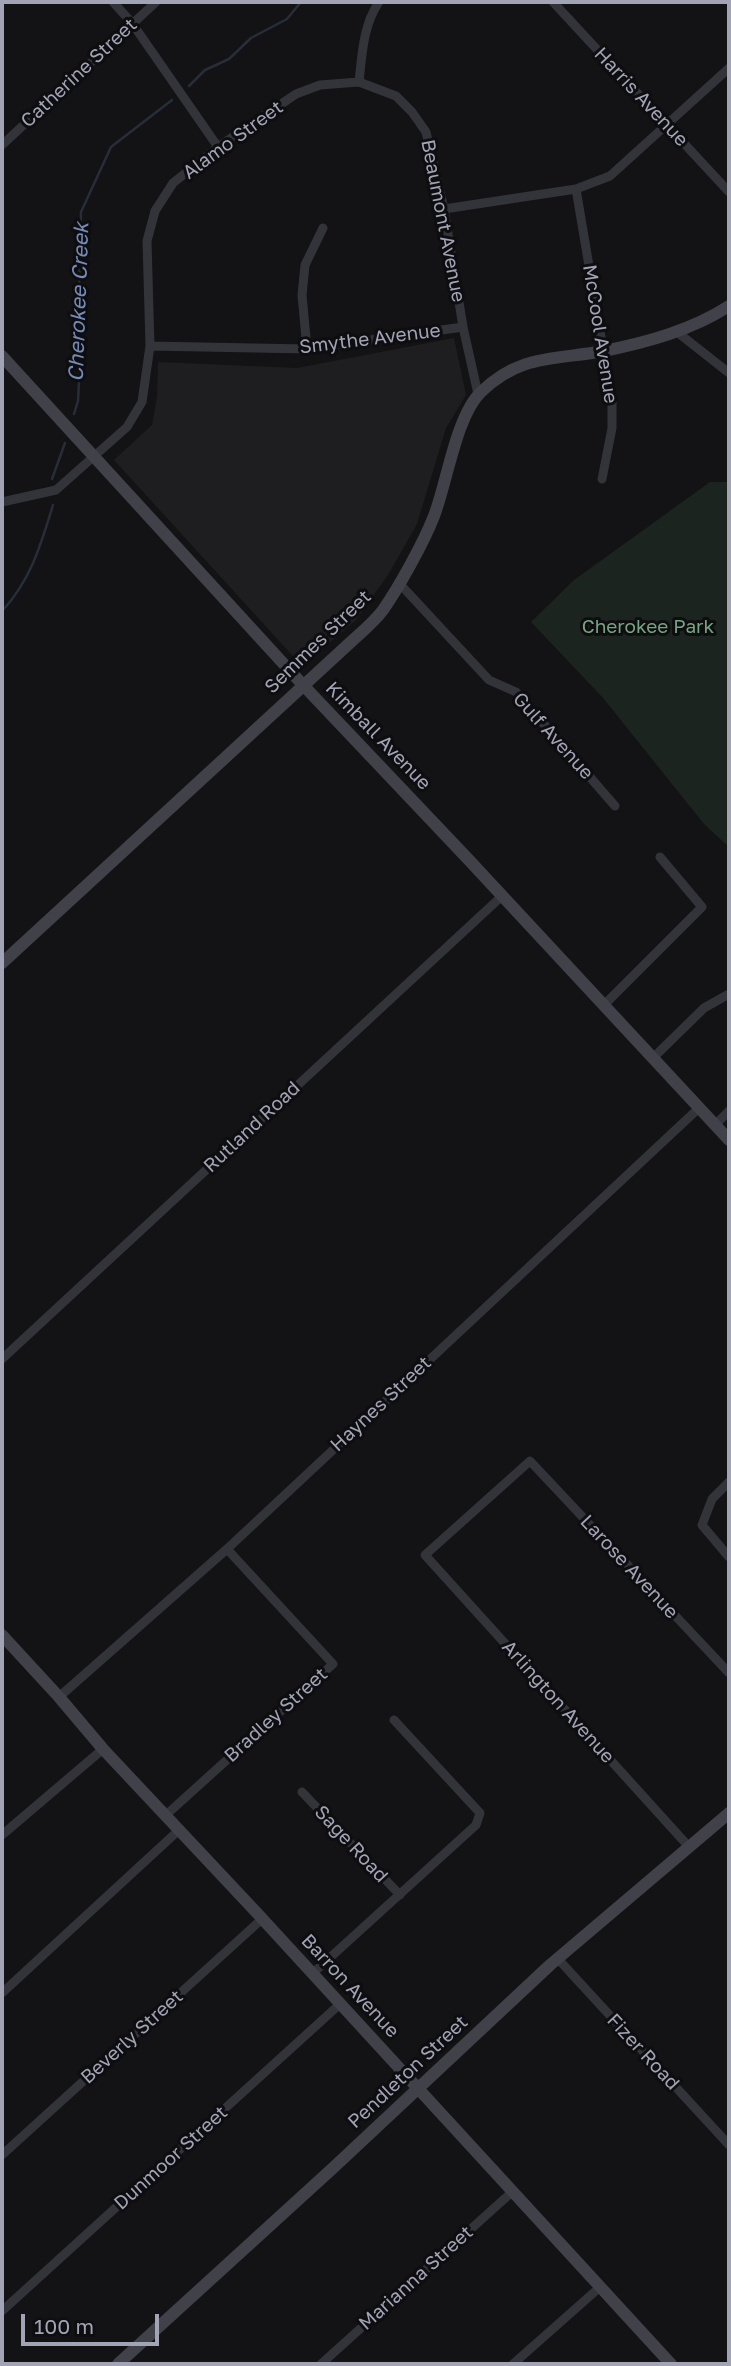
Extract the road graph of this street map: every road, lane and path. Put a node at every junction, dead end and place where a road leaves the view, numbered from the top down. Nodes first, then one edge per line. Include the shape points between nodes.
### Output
1 (113, 2) edge
2 (156, 2) edge
3 (379, 2) edge
4 (553, 2) edge
5 (132, 23) junction
6 (729, 68) edge
7 (359, 82) junction
8 (667, 125) junction
9 (2, 145) edge
10 (218, 148) junction
11 (576, 188) junction
12 (729, 192) edge
13 (444, 209) junction
14 (323, 228) dead end
15 (729, 306) edge
16 (463, 327) junction
17 (677, 332) junction
18 (150, 346) junction
19 (307, 349) junction
20 (604, 351) junction
21 (2, 356) edge
22 (729, 373) edge
23 (478, 394) junction
24 (94, 455) junction
25 (602, 479) dead end
26 (2, 502) edge
27 (399, 583) junction
28 (303, 685) junction
29 (615, 806) dead end
30 (660, 857) dead end
31 (502, 896) junction
32 (2, 963) edge
33 (729, 994) edge
34 (604, 1005) junction
35 (653, 1058) junction
36 (699, 1108) junction
37 (729, 1111) edge
38 (715, 1125) junction
39 (729, 1140) edge
40 (2, 1359) edge
41 (530, 1461) joint
42 (729, 1482) edge
43 (227, 1549) junction
44 (729, 1557) edge
45 (2, 1635) edge
46 (729, 1673) edge
47 (59, 1697) junction
48 (394, 1720) dead end
49 (103, 1749) junction
50 (302, 1792) dead end
51 (729, 1813) edge
52 (166, 1815) junction
53 (179, 1830) junction
54 (2, 1835) edge
55 (690, 1848) junction
56 (400, 1895) junction
57 (262, 1919) junction
58 (558, 1959) junction
59 (312, 1974) junction
60 (2, 1993) edge
61 (341, 2004) junction
62 (419, 2089) junction
63 (729, 2145) edge
64 (2, 2155) edge
65 (512, 2192) junction
66 (600, 2287) junction
67 (2, 2311) edge
68 (118, 2364) edge
69 (321, 2364) edge
70 (513, 2364) edge
71 (671, 2364) edge

1 - 5 street
2 - 5 street, Catherine Street
3 - 7 street via 364,40
4 - 8 street, Harris Avenue
5 - 9 street, Catherine Street
5 - 10 street
6 - 8 street
7 - 10 street, Alamo Street via 320,85 296,94
7 - 13 street, Beaumont Avenue via 396,96 426,132
8 - 11 street via 610,176
8 - 12 street, Harris Avenue
10 - 18 street, Alamo Street via 173,183 155,211 147,242
11 - 13 street
11 - 20 street, McCool Avenue
13 - 16 street, Beaumont Avenue
14 - 19 street via 305,265
15 - 17 main road, Semmes Street
16 - 19 street, Smythe Avenue
16 - 23 street, Beaumont Avenue
17 - 20 main road, Semmes Street
17 - 22 street
18 - 19 street, Smythe Avenue
18 - 24 street, Alamo Street via 142,402 127,427
20 - 23 main road, Semmes Street via 527,361
20 - 25 street, McCool Avenue via 612,428
21 - 24 main road, Kimball Avenue
23 - 27 main road, Semmes Street via 461,426 434,518
24 - 26 street, Alamo Street via 56,490
24 - 28 main road, Kimball Avenue
27 - 28 main road, Semmes Street via 383,611
27 - 29 street, Gulf Avenue via 489,680 516,691
28 - 31 main road, Kimball Avenue
28 - 32 main road, Semmes Street
30 - 34 street via 702,907
31 - 34 main road, Kimball Avenue
31 - 40 street, Rutland Road
33 - 35 street via 704,1008
34 - 35 main road, Kimball Avenue
35 - 36 main road, Kimball Avenue
36 - 38 main road, Kimball Avenue
36 - 43 street, Haynes Street
37 - 38 street
38 - 39 main road, Kimball Avenue
41 - 46 street, Larose Avenue
41 - 55 street, Arlington Avenue via 425,1555
42 - 44 street via 712,1499 702,1525
43 - 47 street, Haynes Street
43 - 52 street, Bradley Street via 333,1664
45 - 47 main road, Barron Avenue
47 - 49 main road, Barron Avenue
48 - 56 street via 481,1813 476,1825
49 - 52 main road, Barron Avenue
49 - 54 street
50 - 56 street, Sage Road
51 - 55 main road, Pendleton Street
52 - 53 main road, Barron Avenue
53 - 57 main road, Barron Avenue
53 - 60 street
55 - 58 main road, Pendleton Street
56 - 59 street
57 - 59 main road, Barron Avenue
57 - 64 street, Beverly Street
58 - 62 main road, Pendleton Street
58 - 63 street, Fizer Road
59 - 61 main road, Barron Avenue
61 - 62 main road, Barron Avenue
61 - 67 street, Dunmoor Street
62 - 65 main road, Barron Avenue
62 - 68 main road, Pendleton Street
65 - 66 main road, Barron Avenue
65 - 69 street, Marianna Street
66 - 70 street
66 - 71 main road, Barron Avenue

